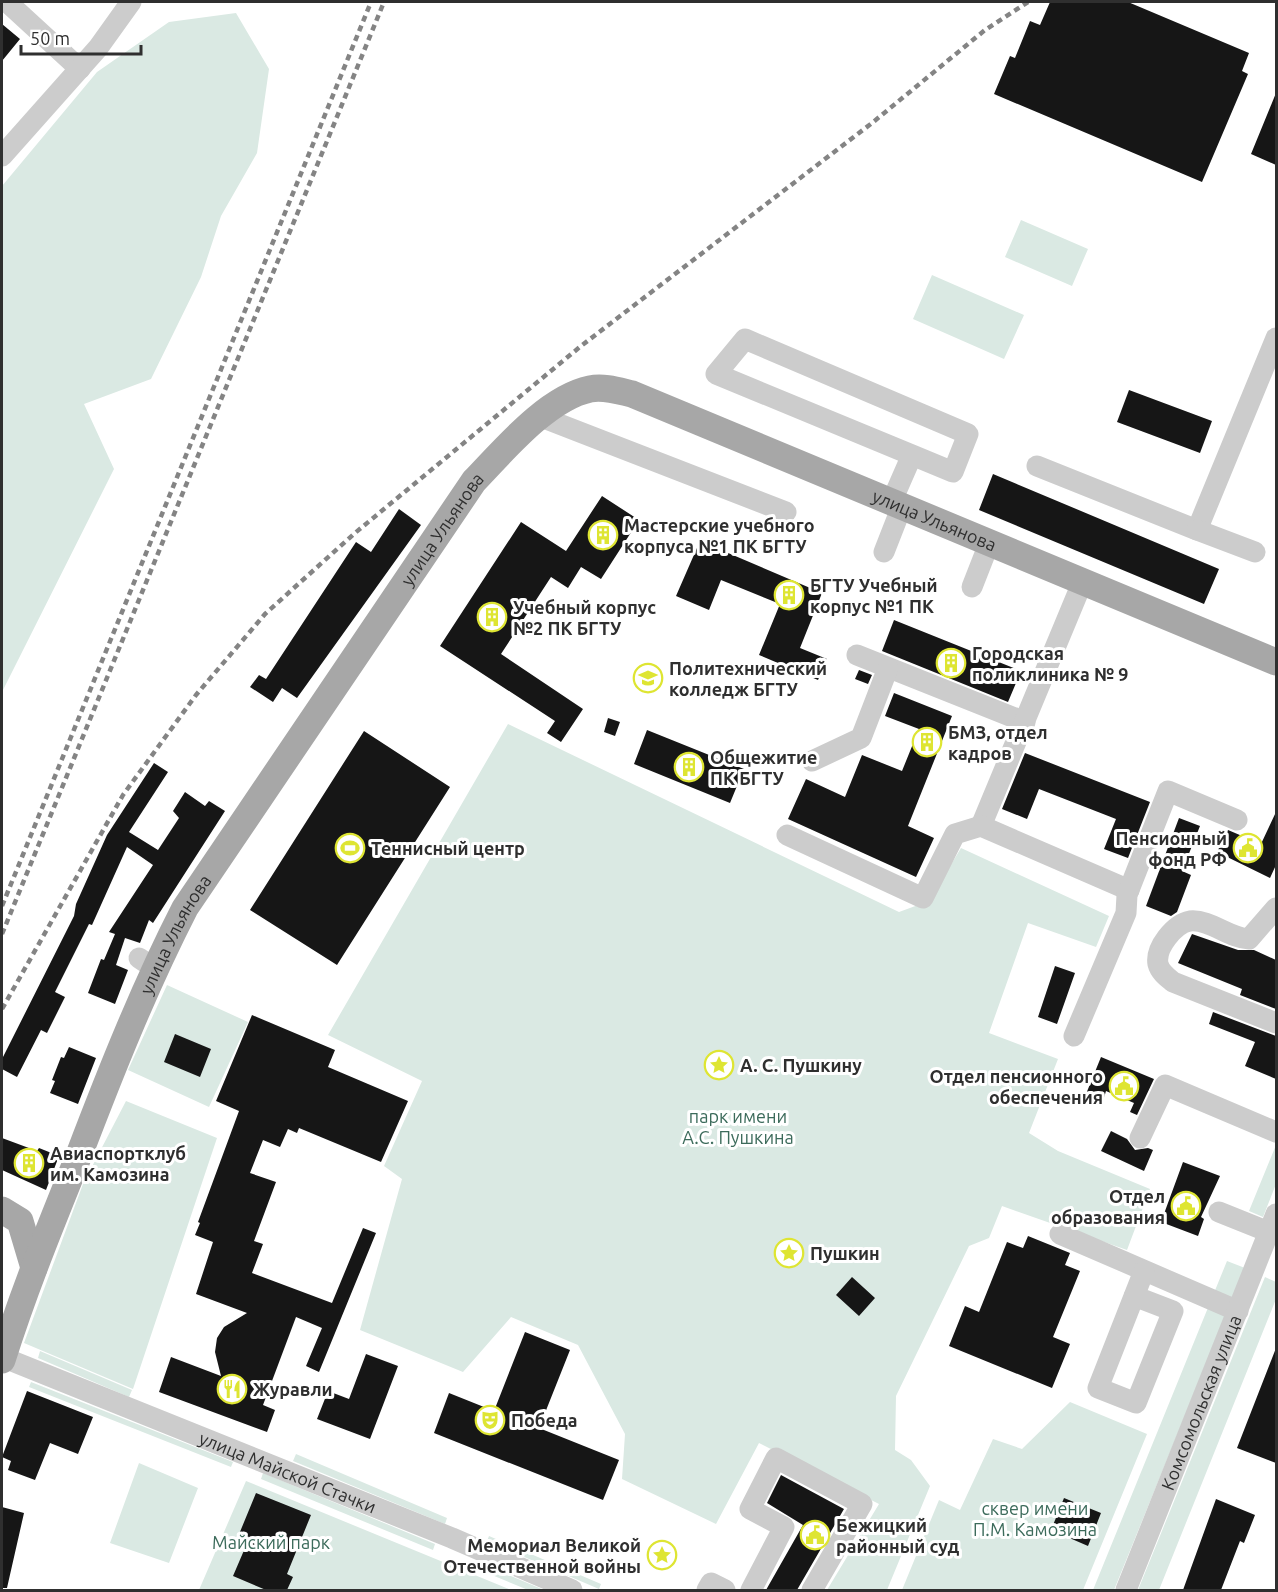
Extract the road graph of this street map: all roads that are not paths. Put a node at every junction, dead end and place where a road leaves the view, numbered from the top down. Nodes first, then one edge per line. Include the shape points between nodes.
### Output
1 (7, 2) edge
2 (131, 2) edge
3 (80, 69) junction
4 (2, 156) edge
5 (1276, 338) edge
6 (541, 417) junction
7 (912, 455) junction
8 (1038, 466) dead end
9 (897, 504) junction
10 (786, 512) dead end
11 (1197, 531) junction
12 (990, 541) junction
13 (884, 552) dead end
14 (1255, 552) dead end
15 (1082, 584) junction
16 (972, 587) dead end
17 (857, 656) dead end
18 (1276, 663) edge
19 (888, 668) junction
20 (1025, 722) junction
21 (812, 761) dead end
22 (1237, 820) dead end
23 (981, 826) junction
24 (787, 835) dead end
25 (1129, 890) junction
26 (1276, 908) edge
27 (1276, 1023) edge
28 (1074, 1036) dead end
29 (1276, 1132) edge
30 (1140, 1138) dead end
31 (60, 1203) junction
32 (1219, 1212) dead end
33 (13, 1216) edge
34 (1274, 1224) edge
35 (1060, 1234) dead end
36 (34, 1268) junction
37 (1144, 1271) junction
38 (1134, 1296) junction
39 (1238, 1311) junction
40 (2, 1358) edge
41 (572, 1590) edge
42 (707, 1590) edge
43 (724, 1590) edge
44 (751, 1590) edge
45 (812, 1590) edge
46 (1126, 1590) edge

1 - 3 street
2 - 3 street
3 - 4 street
5 - 11 street
6 - 9 main road, улица Ульянова via 567,398 589,389 617,390
6 - 10 street
6 - 31 main road, улица Ульянова via 474,481 147,963
7 - 7 street via 953,472 968,434 746,339 716,374
7 - 9 street
8 - 11 street
9 - 12 main road, улица Ульянова
9 - 13 street
11 - 14 street
12 - 15 main road, улица Ульянова
12 - 16 street
15 - 18 main road, улица Ульянова
15 - 20 street
17 - 19 street
19 - 20 street
19 - 21 street via 861,738
20 - 23 street
22 - 25 street via 1168,791
23 - 24 street via 955,834 923,898
23 - 25 street
25 - 28 street via 1126,913
26 - 27 street via 1249,939 1187,922 1170,933 1158,959 1161,970 1173,982
29 - 30 street via 1165,1085
31 - 33 main road via 41,1212
31 - 36 main road, улица Ульянова
32 - 34 street
33 - 36 main road
34 - 39 street, Комсомольская улица
35 - 37 street
36 - 40 main road, улица Ульянова
37 - 38 street
37 - 39 street
38 - 38 street via 1098,1388 1136,1403 1173,1311
39 - 46 street, Комсомольская улица
40 - 41 street, улица Майской Стачки
42 - 43 street via 711,1583
44 - 45 street via 784,1527 750,1509 776,1458 862,1504

